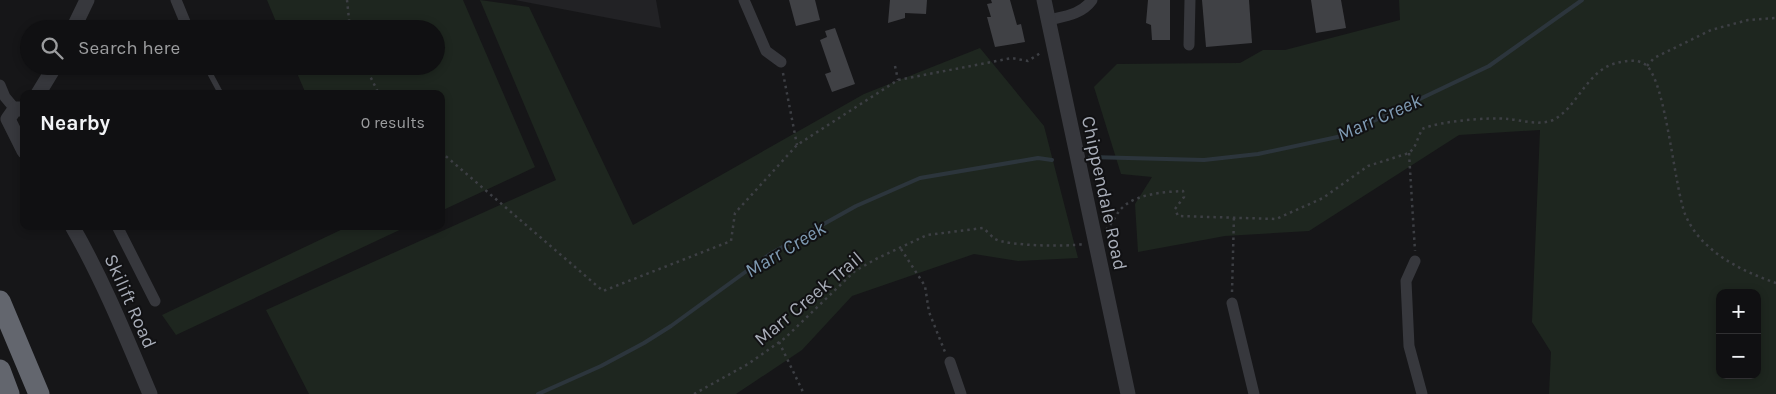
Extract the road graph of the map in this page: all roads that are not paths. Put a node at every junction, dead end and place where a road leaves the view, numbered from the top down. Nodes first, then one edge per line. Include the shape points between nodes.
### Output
1 (87, 0) edge
2 (176, 0) edge
3 (744, 0) edge
4 (1044, 0) edge
5 (1092, 0) edge
6 (1190, 0) edge
7 (77, 20) edge
8 (184, 20) edge
9 (1049, 20) junction
10 (1189, 45) dead end
11 (781, 62) road end
12 (51, 75) edge
13 (211, 75) edge
14 (0, 85) edge
15 (46, 87) edge
16 (219, 90) edge
17 (20, 107) edge
18 (20, 109) edge
19 (18, 130) edge
20 (74, 230) edge
21 (119, 230) edge
22 (1415, 261) road end
23 (155, 301) dead end
24 (0, 302) edge
25 (1232, 304) road end
26 (0, 316) edge
27 (950, 362) road end
28 (0, 370) edge
29 (9, 394) edge
30 (27, 394) edge
31 (39, 394) edge
32 (150, 394) edge
33 (962, 394) edge
34 (1128, 394) edge
35 (1254, 394) edge
36 (1422, 394) edge

1 - 7 street
2 - 8 street
3 - 11 street via 766,51
4 - 9 street, Chippendale Road
5 - 9 street via 1076,14
6 - 10 street
9 - 34 street, Chippendale Road
12 - 15 street
13 - 16 lane
14 - 17 street via 5,97
18 - 19 street via 8,119
20 - 32 street, Skilift Road via 114,308
21 - 23 street, Skilift Road
22 - 36 street via 1406,281 1408,328 1409,346
24 - 31 highway
25 - 35 street
26 - 30 highway
27 - 33 street
28 - 29 highway

